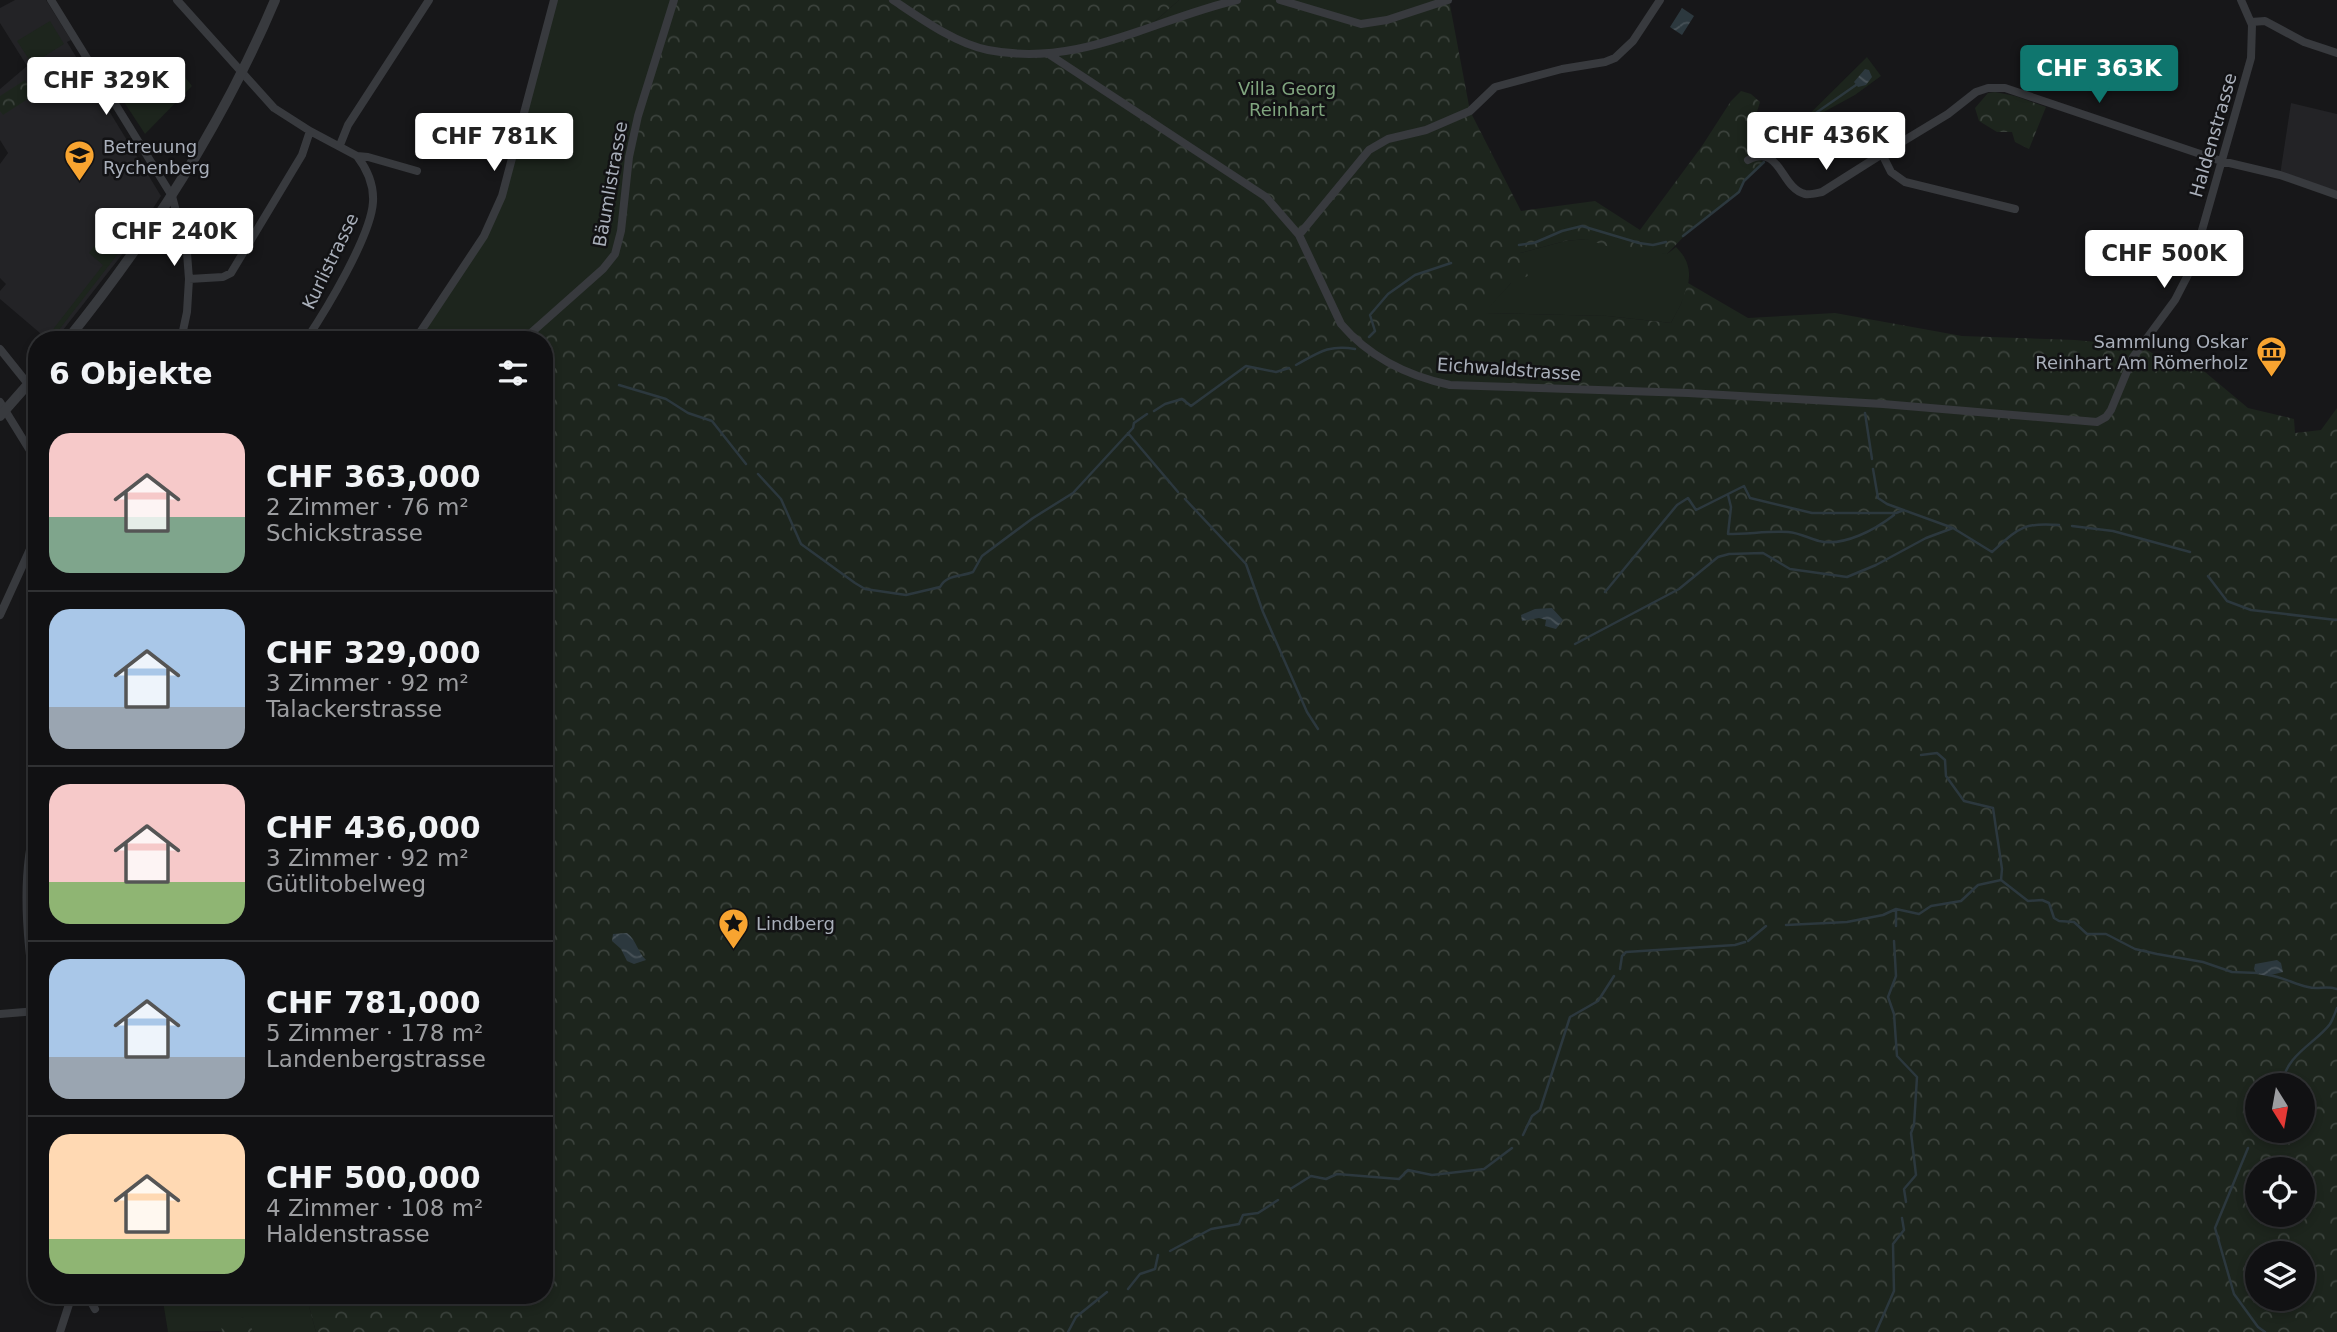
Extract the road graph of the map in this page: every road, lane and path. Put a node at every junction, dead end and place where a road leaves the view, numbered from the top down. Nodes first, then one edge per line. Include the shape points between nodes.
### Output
1 (51, 0) edge
2 (177, 0) edge
3 (275, 0) edge
4 (429, 0) edge
5 (554, 0) edge
6 (674, 0) edge
7 (893, 0) edge
8 (1237, 0) edge
9 (1280, 0) edge
10 (1448, 0) edge
11 (1660, 0) edge
12 (2241, 0) edge
13 (2251, 22) junction
14 (2337, 53) edge
15 (1050, 55) junction
16 (241, 72) junction
17 (310, 131) junction
18 (340, 145) junction
19 (1882, 154) junction
20 (357, 156) junction
21 (1748, 160) dead end
22 (2221, 161) junction
23 (417, 171) dead end
24 (172, 195) junction
25 (2337, 195) edge
26 (2015, 209) dead end
27 (1299, 235) junction
28 (189, 279) junction
29 (73, 331) edge
30 (183, 331) edge
31 (311, 331) edge
32 (421, 331) edge
33 (533, 331) edge
34 (0, 349) edge
35 (28, 384) joint
36 (2, 410) edge
37 (2100, 421) joint
38 (28, 449) edge
39 (28, 554) edge
40 (0, 615) edge
41 (28, 864) edge
42 (28, 921) edge
43 (28, 1012) edge
44 (0, 1014) edge
45 (69, 1304) edge
46 (92, 1304) edge
47 (95, 1310) dead end
48 (60, 1332) edge

1 - 24 street
2 - 16 street
3 - 16 street
4 - 18 street via 348,125
5 - 32 street via 502,196 484,236
6 - 33 street, Bäumlistrasse via 638,116 615,254
7 - 15 street via 939,30 986,50
8 - 15 street via 1197,10 1144,32
9 - 10 street via 1361,23 1387,20
11 - 27 street via 1633,41 1615,58 1495,87 1471,111 1369,150
12 - 13 street, Haldenstrasse
13 - 14 street via 2265,21
13 - 22 street, Haldenstrasse via 2251,58
15 - 27 street, Eichwaldstrasse via 1266,197
16 - 17 street via 274,108
16 - 24 street
17 - 18 street
17 - 28 street via 302,155 231,273
18 - 20 street
19 - 21 street via 1812,194 1803,194 1791,185 1766,157
19 - 22 street via 1976,92 2005,88
19 - 26 street via 1891,172 1905,182
20 - 23 street
20 - 31 street, Kurlistrasse via 372,190 370,217
22 - 25 street
22 - 37 street, Haldenstrasse via 2191,269 2175,300 2133,357 2111,410
24 - 28 street
24 - 29 street
27 - 37 street, Eichwaldstrasse via 1350,335 1419,378 1450,385 1688,393
28 - 30 street
34 - 35 street
35 - 36 street
36 - 38 street
39 - 40 street
41 - 42 street
43 - 44 street
45 - 48 street
46 - 47 street

